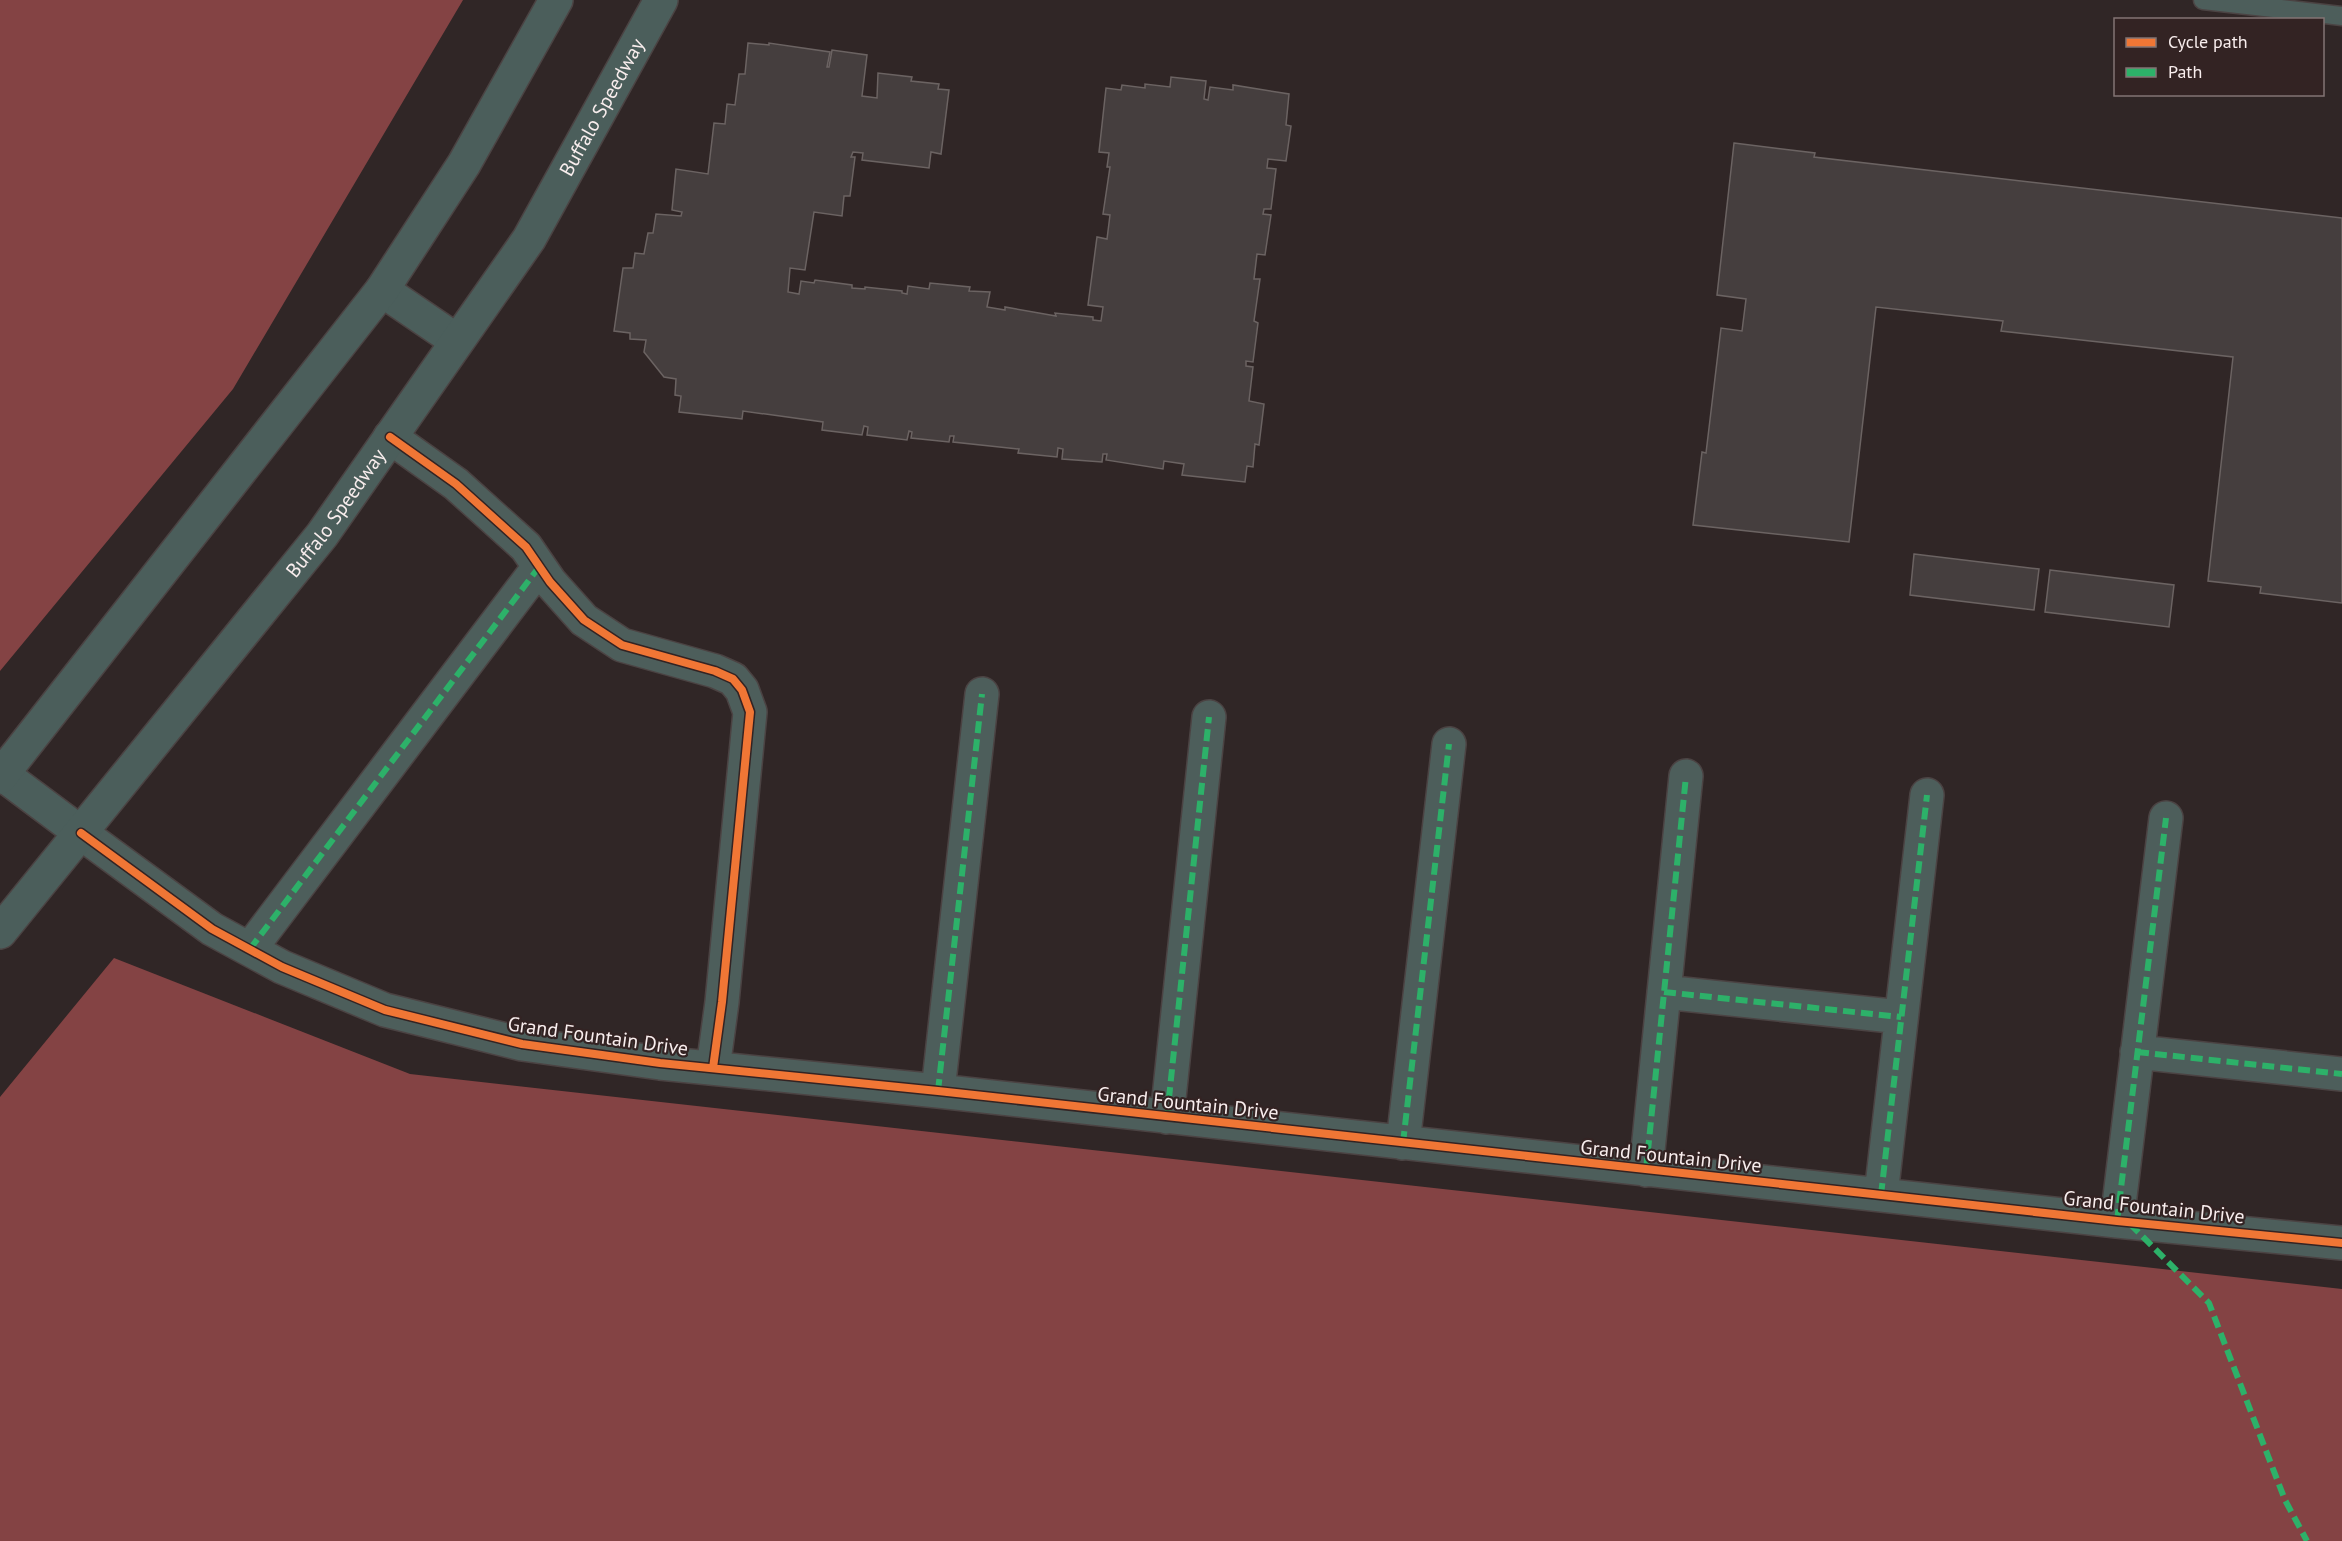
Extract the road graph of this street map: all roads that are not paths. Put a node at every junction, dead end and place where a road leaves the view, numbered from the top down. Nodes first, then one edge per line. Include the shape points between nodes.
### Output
1 (556, 0) edge
2 (662, 0) edge
3 (2203, 0) edge
4 (2293, 5) edge
5 (2342, 16) edge
6 (382, 290) junction
7 (458, 341) junction
8 (390, 436) junction
9 (539, 567) junction
10 (982, 694) dead end
11 (1209, 717) dead end
12 (1449, 744) dead end
13 (1, 776) edge
14 (1686, 776) dead end
15 (1927, 795) dead end
16 (2166, 818) dead end
17 (81, 833) junction
18 (0, 932) edge
19 (249, 949) junction
20 (1664, 992) junction
21 (1902, 1017) junction
22 (2138, 1052) junction
23 (713, 1068) junction
24 (2342, 1074) edge
25 (938, 1091) junction
26 (1167, 1118) junction
27 (1403, 1143) junction
28 (1646, 1170) junction
29 (1881, 1195) junction
30 (2117, 1221) junction
31 (2342, 1242) edge

1 - 6 main road via 464,164
2 - 7 main road, Buffalo Speedway via 529,239
3 - 4 lane
4 - 5 lane
6 - 7 main road
6 - 13 main road
7 - 8 main road, Buffalo Speedway
8 - 9 street via 456,484 526,547
8 - 17 main road, Buffalo Speedway via 322,535
9 - 19 street
9 - 23 street via 584,620 622,645 733,679 750,712
10 - 25 street
11 - 26 street
12 - 27 street
13 - 17 main road
14 - 20 street
15 - 21 street
16 - 22 street
17 - 18 main road, Buffalo Speedway
17 - 19 street, Grand Fountain Drive via 212,929
19 - 23 street, Grand Fountain Drive via 385,1010 522,1044
20 - 21 street
20 - 28 street
21 - 29 street
22 - 24 street
22 - 30 street
23 - 25 street, Grand Fountain Drive
25 - 26 street, Grand Fountain Drive
26 - 27 street, Grand Fountain Drive
27 - 28 street, Grand Fountain Drive
28 - 29 street, Grand Fountain Drive
29 - 30 street, Grand Fountain Drive
30 - 31 street, Grand Fountain Drive

